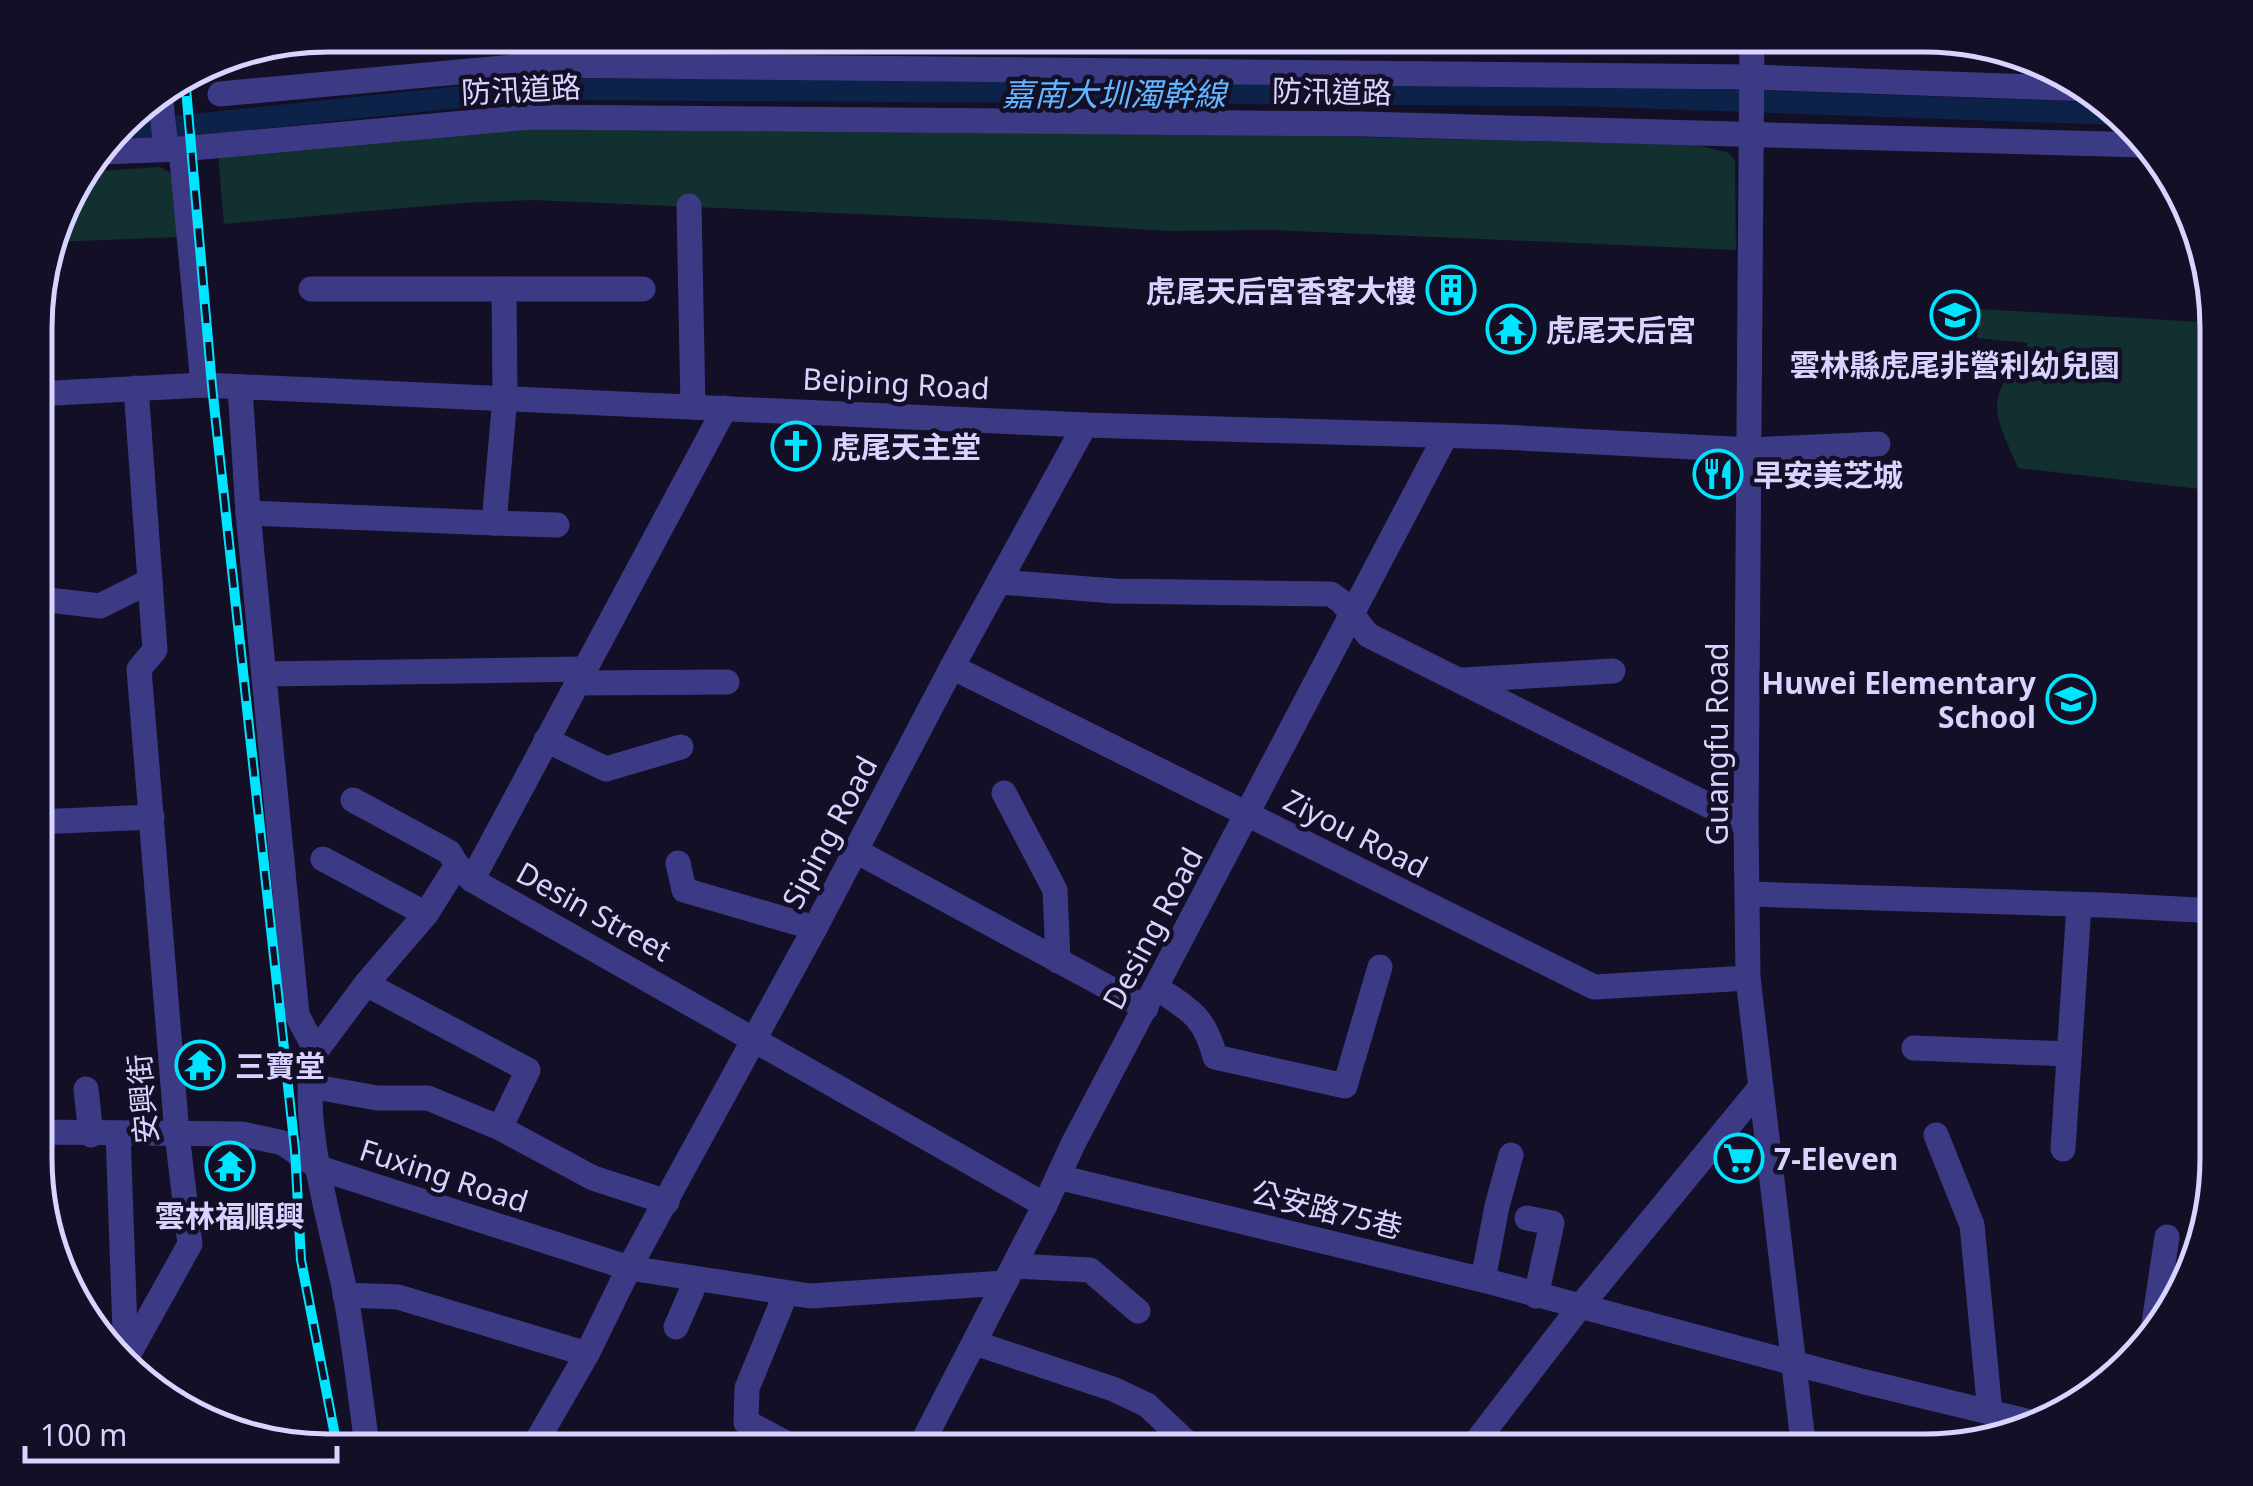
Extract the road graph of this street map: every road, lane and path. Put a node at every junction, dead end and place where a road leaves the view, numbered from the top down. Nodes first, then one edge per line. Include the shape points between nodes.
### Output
1 (1752, 53) edge
2 (1752, 84) junction
3 (2059, 89) edge
4 (220, 94) dead end
5 (160, 111) edge
6 (1753, 130) junction
7 (2129, 144) edge
8 (174, 149) junction
9 (118, 151) edge
10 (689, 206) dead end
11 (311, 289) dead end
12 (504, 289) junction
13 (643, 289) dead end
14 (203, 385) junction
15 (240, 387) junction
16 (136, 388) junction
17 (53, 393) edge
18 (505, 397) junction
19 (693, 407) junction
20 (725, 408) junction
21 (1086, 425) junction
22 (1445, 437) junction
23 (1878, 444) dead end
24 (1751, 450) junction
25 (248, 513) junction
26 (494, 524) junction
27 (557, 525) dead end
28 (150, 581) junction
29 (1001, 582) junction
30 (53, 600) edge
31 (1352, 619) junction
32 (952, 667) junction
33 (1613, 672) dead end
34 (266, 674) junction
35 (580, 676) junction
36 (1459, 680) junction
37 (727, 682) dead end
38 (546, 740) junction
39 (681, 747) dead end
40 (1004, 793) dead end
41 (353, 800) dead end
42 (1248, 816) junction
43 (152, 817) junction
44 (53, 821) edge
45 (1746, 824) junction
46 (856, 851) junction
47 (323, 859) dead end
48 (678, 863) dead end
49 (464, 872) junction
50 (1749, 894) junction
51 (2080, 905) junction
52 (2200, 911) edge
53 (426, 914) junction
54 (815, 928) junction
55 (1058, 961) junction
56 (1380, 967) dead end
57 (1748, 978) junction
58 (366, 984) junction
59 (1152, 998) junction
60 (754, 1039) junction
61 (1914, 1048) dead end
62 (316, 1052) junction
63 (2069, 1054) junction
64 (310, 1086) junction
65 (1760, 1088) junction
66 (86, 1089) dead end
67 (500, 1128) junction
68 (118, 1132) junction
69 (53, 1133) edge
70 (177, 1134) junction
71 (91, 1135) junction
72 (1936, 1136) dead end
73 (2063, 1149) dead end
74 (1510, 1154) dead end
75 (319, 1168) junction
76 (1058, 1177) junction
77 (667, 1202) junction
78 (1045, 1205) junction
79 (1527, 1218) dead end
80 (2166, 1237) dead end
81 (629, 1268) junction
82 (1010, 1274) junction
83 (1483, 1280) junction
84 (696, 1281) junction
85 (786, 1294) junction
86 (345, 1296) junction
87 (1536, 1296) junction
88 (2156, 1307) edge
89 (1579, 1308) junction
90 (1138, 1311) dead end
91 (676, 1327) dead end
92 (975, 1343) junction
93 (125, 1344) edge
94 (131, 1350) edge
95 (586, 1354) junction
96 (1795, 1362) junction
97 (1990, 1412) junction
98 (2015, 1418) edge
99 (1177, 1433) edge
100 (1483, 1433) edge
101 (1802, 1433) edge
102 (365, 1434) edge
103 (541, 1434) edge
104 (768, 1434) edge
105 (927, 1434) edge

1 - 2 street, Guangfu Road
2 - 3 street
2 - 4 street via 534,64
2 - 6 street, Guangfu Road
5 - 8 street
6 - 7 street, 防汛道路
6 - 8 street, 防汛道路 via 530,117
6 - 24 street, Guangfu Road
8 - 9 street, 防汛道路
8 - 14 street
10 - 19 street
11 - 12 street
12 - 13 street
12 - 18 street
14 - 15 street, Beiping Road
14 - 16 street, Beiping Road
15 - 18 street, Beiping Road
15 - 25 street
16 - 17 street, Beiping Road
16 - 28 street, 安興街
18 - 19 street, Beiping Road
18 - 26 street
19 - 20 street, Beiping Road
20 - 21 street, Beiping Road
20 - 35 street, Desin Street
21 - 22 street, Beiping Road
21 - 29 street, Siping Road
22 - 24 street, Beiping Road
22 - 31 street, Desing Road
23 - 24 street, Beiping Road
24 - 45 street, Guangfu Road
25 - 26 street
25 - 34 street
26 - 27 street
28 - 30 street via 100,606
28 - 43 street, 安興街 via 155,650 139,670
29 - 31 street via 1331,594
29 - 32 street, Siping Road
31 - 36 street via 1368,635
31 - 42 street, Desing Road
32 - 42 street, Ziyou Road
32 - 46 street, Siping Road
33 - 36 street
34 - 35 street
34 - 62 street via 297,1015
35 - 37 street
35 - 38 street, Desin Street
36 - 45 street
38 - 39 street via 606,769
38 - 49 street, Desin Street
40 - 55 street via 1054,890
41 - 49 street via 449,852
42 - 57 street, Ziyou Road via 1594,986
42 - 59 street, Desing Road
43 - 44 street
43 - 70 street, 安興街
45 - 50 street, Guangfu Road
46 - 54 street, Siping Road
46 - 55 street
47 - 53 street
48 - 54 street via 684,890
49 - 53 street
49 - 60 street, Desin Street
50 - 51 street
50 - 57 street, Guangfu Road
51 - 52 street
51 - 63 street
53 - 58 street
54 - 60 street, Siping Road
55 - 59 street
56 - 59 street via 1345,1086 1215,1057 1198,1016
57 - 65 street, Guangfu Road
58 - 62 street
58 - 67 street via 528,1070
59 - 76 street, Desing Road
60 - 77 street, Siping Road
60 - 78 street, Desin Street
61 - 63 street
62 - 64 street
63 - 73 street
64 - 67 street via 377,1098 428,1098
64 - 75 street
65 - 89 street
65 - 96 street, Guangfu Road
66 - 71 street
67 - 77 street via 593,1178
68 - 70 street, Fuxing Road
68 - 71 street, Fuxing Road
68 - 93 street
69 - 71 street, Fuxing Road
70 - 75 street, Fuxing Road via 284,1142
70 - 94 street, 安興街 via 190,1244
72 - 97 street via 1972,1225
74 - 83 street
75 - 81 street, Fuxing Road
75 - 86 street
76 - 78 street, Desing Road
76 - 83 street, 公安路75巷
77 - 81 street, Siping Road
78 - 82 street, Desing Road
79 - 87 street via 1552,1223
80 - 88 street
81 - 84 street, Fuxing Road
81 - 95 street
82 - 85 street, Fuxing Road
82 - 90 street, Fuxing Road via 1090,1270
82 - 92 street, Desing Road
83 - 87 street, 公安路75巷
84 - 85 street, Fuxing Road
84 - 91 street
85 - 104 street via 747,1388 746,1422
86 - 95 street via 398,1298
86 - 102 street
87 - 89 street, 公安路75巷
89 - 96 street, 公安路75巷
89 - 100 street
92 - 99 street via 1113,1390 1146,1405
92 - 105 street, Desing Road
95 - 103 street
96 - 97 street, 公安路75巷
96 - 101 street, Guangfu Road
97 - 98 street, 公安路75巷

